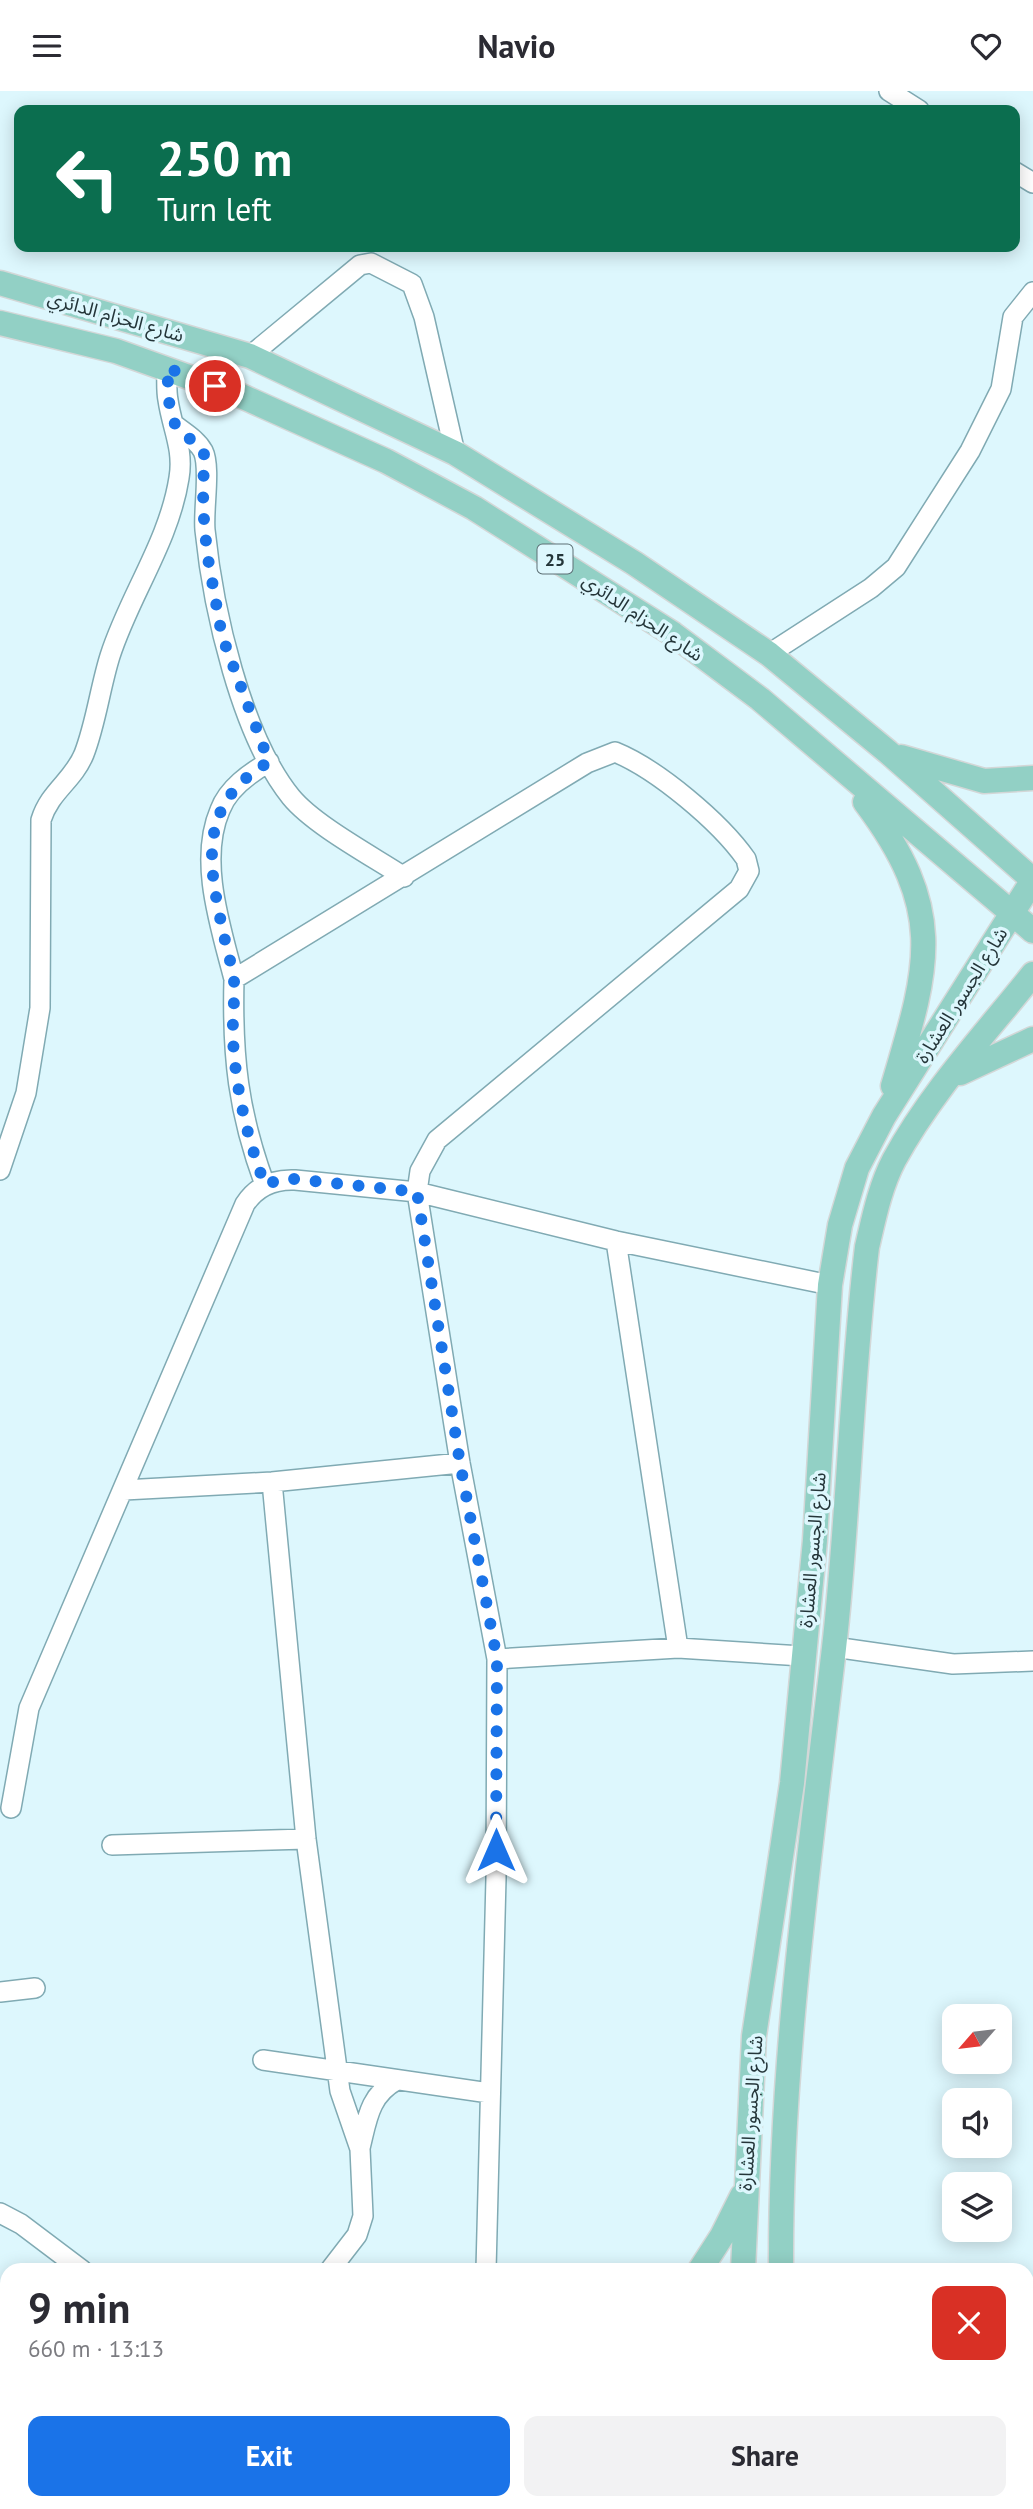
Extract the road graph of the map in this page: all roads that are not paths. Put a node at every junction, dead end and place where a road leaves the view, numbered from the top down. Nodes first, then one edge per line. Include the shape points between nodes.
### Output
1 (889, 91) edge
2 (911, 105) edge
3 (0, 283) edge
4 (1033, 292) edge
5 (0, 323) edge
6 (250, 356) junction
7 (167, 368) junction
8 (176, 426) junction
9 (455, 453) junction
10 (769, 654) junction
11 (888, 752) junction
12 (269, 762) junction
13 (842, 770) junction
14 (1033, 778) edge
15 (404, 877) junction
16 (1033, 880) edge
17 (1012, 915) junction
18 (1033, 931) edge
19 (1033, 974) edge
20 (234, 979) junction
21 (1033, 1039) edge
22 (950, 1079) junction
23 (884, 1116) junction
24 (0, 1170) edge
25 (265, 1185) junction
26 (417, 1192) junction
27 (616, 1241) junction
28 (830, 1285) junction
29 (460, 1463) junction
30 (272, 1482) junction
31 (124, 1490) junction
32 (834, 1647) junction
33 (678, 1648) junction
34 (802, 1656) junction
35 (497, 1659) junction
36 (1033, 1661) edge
37 (11, 1808) dead end
38 (306, 1839) junction
39 (112, 1845) dead end
40 (35, 1988) dead end
41 (0, 1992) edge
42 (263, 2060) dead end
43 (337, 2069) junction
44 (397, 2081) junction
45 (489, 2093) junction
46 (360, 2150) junction
47 (745, 2189) junction
48 (0, 2213) edge
49 (73, 2263) edge
50 (335, 2263) edge
51 (486, 2263) edge
52 (705, 2263) edge
53 (743, 2263) edge
54 (781, 2263) edge

1 - 2 street
3 - 6 main road, شارع الحزام الدائري / 25
4 - 10 street via 1013,317 1001,390 970,451 896,567
5 - 7 main road, شارع الحزام الدائري / 25
6 - 9 main road, شارع الحزام الدائري / 25
6 - 9 street via 351,269 371,263 405,278 412,284 424,317
7 - 8 street via 167,398
7 - 13 main road, شارع الحزام الدائري / 25 via 373,455 474,507 673,634 760,699
8 - 12 street via 204,452 207,553 222,636
8 - 24 street via 181,455 173,507 110,656 84,754 75,772 47,801 41,820 40,1008 26,1093
9 - 10 main road, شارع الحزام الدائري / 25 via 634,563
10 - 11 main road, شارع الحزام الدائري / 25
11 - 14 main road via 984,781
11 - 16 main road, شارع الحزام الدائري / 25
12 - 15 street via 300,807
12 - 20 street via 232,792 220,808 215,828 213,882
13 - 17 main road, شارع الحزام الدائري / 25
13 - 23 main road via 905,864 923,929 924,969 918,1002
15 - 20 street
15 - 26 street via 587,763 615,752 641,764 686,800 739,849 749,871 739,889 436,1140 420,1171
16 - 17 main road, شارع الجسور العشارة
17 - 18 main road, شارع الحزام الدائري / 25
17 - 23 main road, شارع الجسور العشارة
19 - 22 main road, شارع الجسور العشارة
20 - 25 street via 236,1076 247,1136
21 - 22 main road
22 - 32 main road, شارع الجسور العشارة via 894,1161 878,1200 867,1247
23 - 28 main road, شارع الجسور العشارة via 857,1168 840,1225
25 - 26 street via 295,1179
25 - 31 street via 245,1204
26 - 27 street
26 - 29 street
27 - 28 street
27 - 33 street
28 - 34 main road, شارع الجسور العشارة via 815,1540
29 - 30 street
29 - 35 street
30 - 31 street
30 - 38 street
31 - 37 street via 29,1708
32 - 36 street via 953,1664
32 - 54 main road, شارع الجسور العشارة via 789,2034
33 - 34 street
33 - 35 street
34 - 47 main road, شارع الجسور العشارة via 792,1783 754,2036
35 - 45 street
38 - 39 street
38 - 43 street
40 - 41 street
42 - 43 street
43 - 44 street
43 - 46 street
44 - 45 street
44 - 46 street via 372,2103
45 - 51 street
46 - 50 street via 363,2216 356,2235
47 - 52 main road
47 - 53 main road, شارع الجسور العشارة
48 - 49 street

